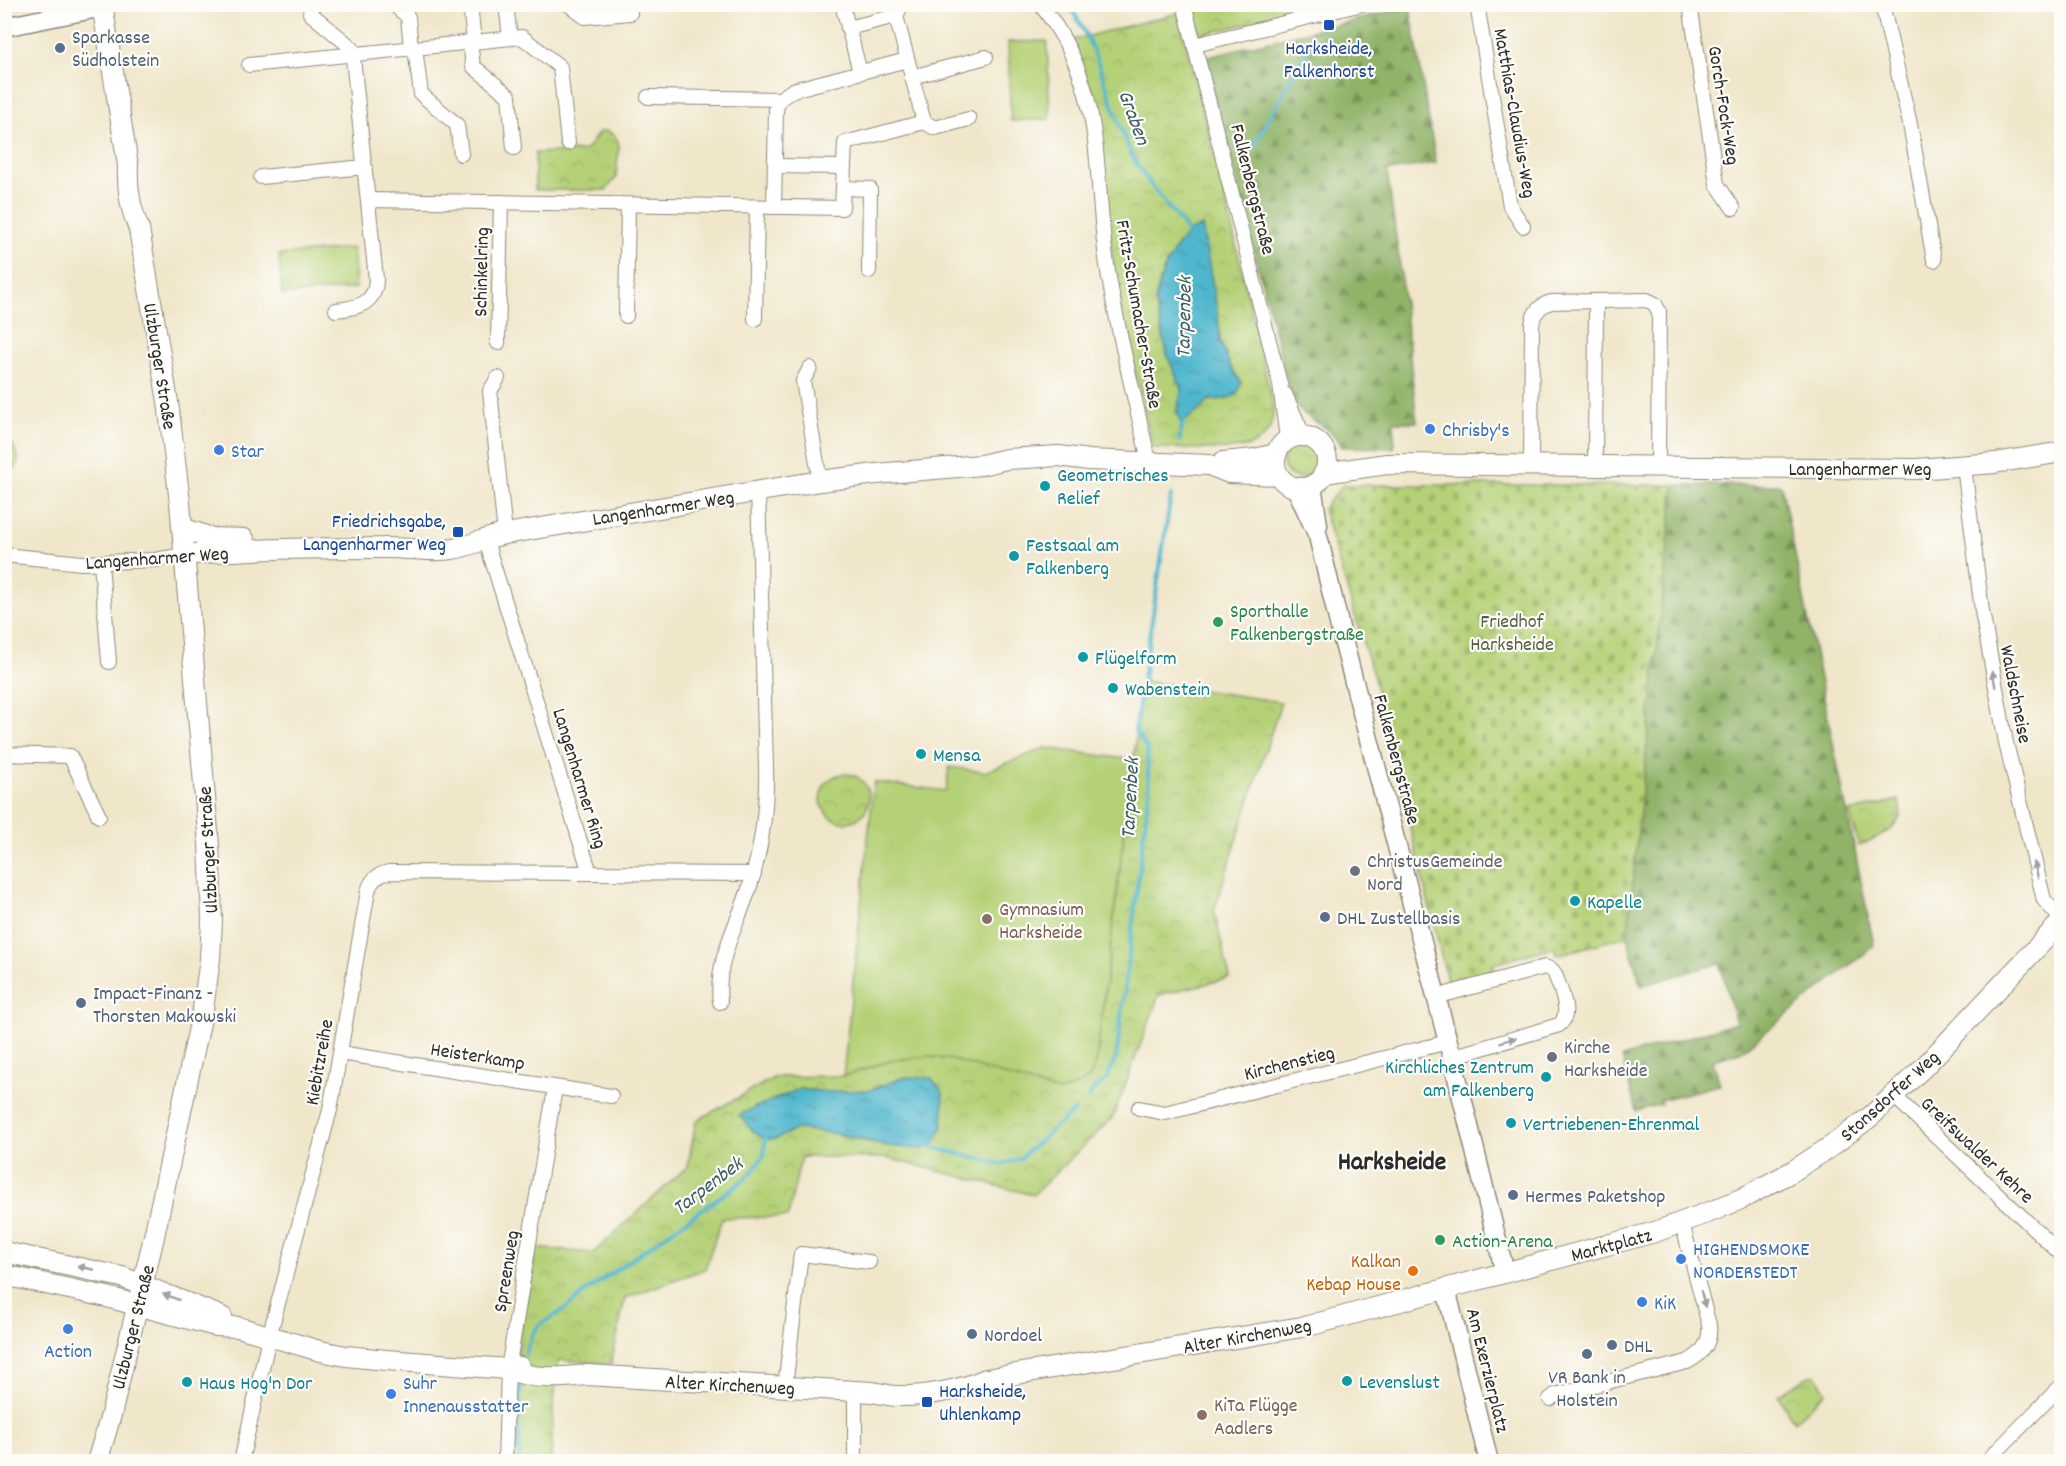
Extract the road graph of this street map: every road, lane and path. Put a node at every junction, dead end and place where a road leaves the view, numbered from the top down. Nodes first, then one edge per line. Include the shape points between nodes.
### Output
1 (393, 4) edge
2 (470, 4) edge
3 (506, 4) edge
4 (568, 4) edge
5 (842, 4) edge
6 (1040, 4) edge
7 (1184, 4) edge
8 (1362, 4) edge
9 (1477, 4) edge
10 (1690, 4) edge
11 (1882, 4) edge
12 (102, 6) edge
13 (899, 8) edge
14 (310, 13) dead end
15 (630, 13) dead end
16 (4, 27) edge
17 (848, 28) junction
18 (510, 38) junction
19 (472, 42) junction
20 (1194, 45) junction
21 (413, 48) junction
22 (353, 54) junction
23 (986, 57) dead end
24 (907, 60) junction
25 (249, 65) dead end
26 (860, 72) junction
27 (912, 76) junction
28 (648, 97) dead end
29 (780, 99) junction
30 (969, 119) dead end
31 (924, 122) junction
32 (1910, 124) junction
33 (568, 143) dead end
34 (1924, 143) dead end
35 (514, 148) dead end
36 (461, 154) dead end
37 (364, 166) junction
38 (775, 166) junction
39 (843, 167) junction
40 (261, 177) dead end
41 (843, 188) junction
42 (368, 200) junction
43 (501, 202) junction
44 (628, 204) junction
45 (757, 207) junction
46 (774, 207) junction
47 (1733, 208) dead end
48 (1523, 225) dead end
49 (1934, 260) dead end
50 (868, 271) dead end
51 (1596, 301) junction
52 (336, 310) dead end
53 (626, 316) dead end
54 (755, 319) dead end
55 (498, 343) dead end
56 (810, 368) dead end
57 (498, 378) dead end
58 (1289, 443) junction
59 (2061, 452) edge
60 (1149, 462) junction
61 (1209, 465) junction
62 (1531, 466) junction
63 (1964, 466) junction
64 (1595, 467) junction
65 (1658, 467) junction
66 (1278, 475) junction
67 (1314, 475) junction
68 (820, 481) junction
69 (758, 491) junction
70 (182, 528) junction
71 (505, 534) junction
72 (485, 538) junction
73 (310, 548) junction
74 (4, 555) edge
75 (184, 555) junction
76 (101, 562) junction
77 (109, 662) dead end
78 (4, 754) edge
79 (99, 816) dead end
80 (590, 873) junction
81 (754, 874) junction
82 (2061, 921) edge
83 (1436, 997) junction
84 (720, 1002) dead end
85 (1450, 1050) junction
86 (340, 1053) junction
87 (555, 1088) junction
88 (611, 1096) dead end
89 (1894, 1096) junction
90 (1139, 1108) dead end
91 (1682, 1222) junction
92 (4, 1252) edge
93 (2061, 1255) edge
94 (869, 1262) dead end
95 (1505, 1273) junction
96 (4, 1275) edge
97 (142, 1285) junction
98 (1446, 1288) junction
99 (137, 1305) junction
100 (238, 1327) junction
101 (269, 1337) junction
102 (508, 1369) junction
103 (2061, 1385) edge
104 (785, 1387) junction
105 (864, 1391) junction
106 (1550, 1399) dead end
107 (97, 1461) edge
108 (241, 1461) edge
109 (505, 1461) edge
110 (855, 1461) edge
111 (1489, 1461) edge
112 (1986, 1461) edge

1 - 21 street via 408,16
2 - 19 street
3 - 18 street
4 - 15 street via 585,17
5 - 17 street
6 - 60 street, Fritz-Schumacher-Straße via 1072,57 1091,110 1108,272
7 - 20 street, Falkenbergstraße
8 - 20 street
9 - 48 street, Matthias-Claudius-Weg via 1510,206
10 - 47 street, Gorch-Fock-Weg via 1717,184
11 - 32 street
12 - 16 street
12 - 70 main road, Ulzburger Straße via 128,165 141,207 139,229 168,402
13 - 17 street
13 - 24 street
14 - 22 street via 352,48
17 - 26 street
18 - 19 street
18 - 33 street via 523,38 560,68
19 - 21 street
19 - 35 street via 473,66 508,95
20 - 58 street, Falkenbergstraße via 1280,384
21 - 22 street
21 - 36 street via 420,93 457,124
22 - 25 street
22 - 37 street
23 - 27 street
24 - 26 street
24 - 27 street
26 - 29 street via 789,91
27 - 31 street
28 - 29 street
29 - 38 street via 776,109
30 - 31 street, Schinkelring via 936,128
31 - 39 street, Schinkelring via 846,142
32 - 34 street
32 - 49 street
37 - 40 street
37 - 42 street
38 - 39 street
38 - 46 street
39 - 41 street, Schinkelring
41 - 46 street, Schinkelring via 842,208
41 - 50 street via 870,189
42 - 43 street, Schinkelring
42 - 52 street via 375,287 363,305
43 - 44 street, Schinkelring
43 - 55 street, Schinkelring
44 - 45 street, Schinkelring
44 - 53 street
45 - 46 street, Schinkelring
45 - 54 street
51 - 62 street via 1549,303 1533,317
51 - 64 street
51 - 65 street via 1647,300 1659,309
56 - 68 street via 803,381
57 - 71 street via 490,391
58 - 61 main road, Langenharmer Weg via 1255,459
58 - 66 main road via 1275,465
58 - 67 main road via 1314,441
59 - 63 main road, Langenharmer Weg
60 - 61 main road, Langenharmer Weg
60 - 68 main road, Langenharmer Weg via 1089,460 1060,467 1007,468 981,465
61 - 66 main road, Langenharmer Weg via 1229,473
62 - 64 main road, Langenharmer Weg
62 - 67 main road, Langenharmer Weg via 1387,464
63 - 65 main road, Langenharmer Weg
82 -> 63 street, Waldschneise via 2044,902 2006,743 1982,611
64 - 65 main road, Langenharmer Weg
66 - 67 main road via 1284,482
67 - 83 street, Falkenbergstraße via 1318,536
68 - 69 main road, Langenharmer Weg
69 - 71 main road, Langenharmer Weg
69 - 81 street via 766,786 764,825
70 - 73 main road, Langenharmer Weg via 212,538 282,539
70 - 75 main road, Ulzburger Straße
71 - 72 main road, Langenharmer Weg
72 - 73 main road, Langenharmer Weg via 450,550
72 - 80 street, Langenharmer Ring
73 - 75 main road, Langenharmer Weg
74 - 76 street, Langenharmer Weg
75 - 76 street, Langenharmer Weg
75 - 97 main road, Ulzburger Straße via 209,844 210,959 203,1010
76 - 77 street
78 - 79 street via 70,756
80 - 81 street, Langenharmer Ring
80 - 86 street, Kiebitzreihe via 389,872 376,877 368,891
81 - 84 street via 722,963
82 - 89 main road, Stonsdorfer Weg
83 - 85 street, Falkenbergstraße
85 -> 83 street, Kirchenstieg via 1559,1025 1565,1010 1555,974 1545,967
85 - 90 street, Kirchenstieg via 1165,1113
85 - 95 street, Falkenbergstraße
86 - 87 street, Heisterkamp
86 - 101 street, Kiebitzreihe via 330,1110
87 - 88 street, Heisterkamp
87 - 102 street, Spreenweg
89 - 91 main road, Stonsdorfer Weg via 1850,1133 1793,1171 1743,1198
89 - 93 street, Greifswalder Kehre
91 - 95 main road, Marktplatz via 1655,1233
91 -> 106 street via 1709,1324 1703,1350 1687,1362
97 -> 92 main road, Alter Kirchenweg via 104,1272
94 - 104 street via 801,1254
95 - 98 main road, Alter Kirchenweg
96 - 99 main road, Alter Kirchenweg
97 - 99 main road, Ulzburger Straße
100 -> 97 main road, Alter Kirchenweg via 220,1315
98 - 105 main road, Alter Kirchenweg via 1308,1326 986,1379 926,1393 895,1396
98 - 111 street, Am Exerzierplatz
99 - 100 main road, Alter Kirchenweg via 216,1326
99 - 107 main road, Ulzburger Straße
100 - 101 main road, Alter Kirchenweg
101 - 102 main road, Alter Kirchenweg via 368,1359
101 - 108 street, Kiebitzreihe
102 - 104 main road, Alter Kirchenweg via 563,1368 587,1375
102 - 109 street, Spreenweg
103 - 112 street
104 - 105 main road, Alter Kirchenweg
105 - 110 street

